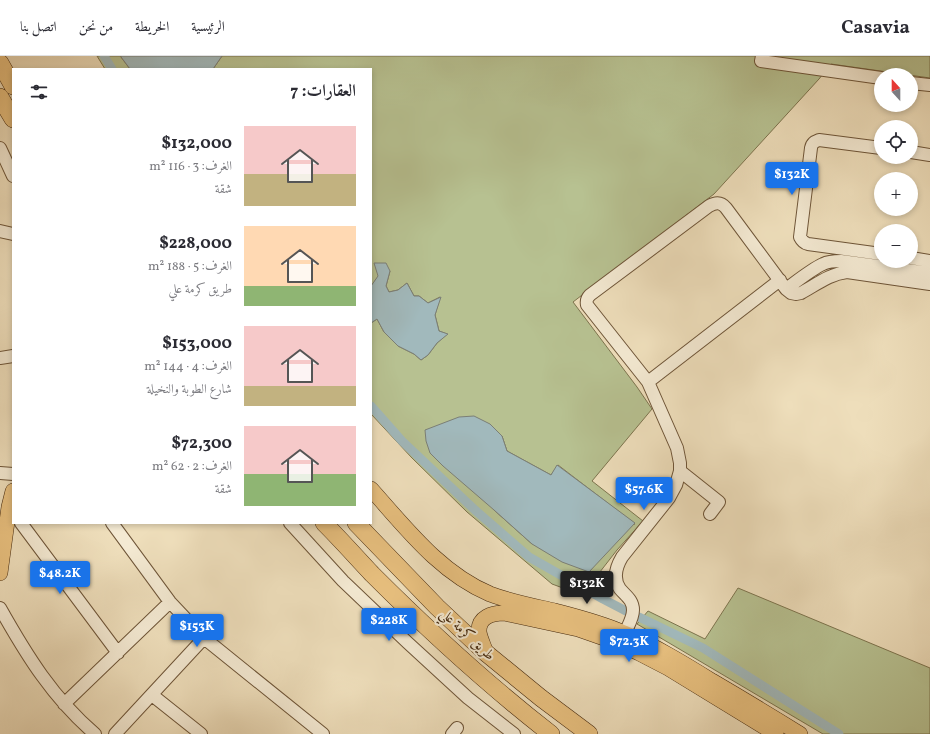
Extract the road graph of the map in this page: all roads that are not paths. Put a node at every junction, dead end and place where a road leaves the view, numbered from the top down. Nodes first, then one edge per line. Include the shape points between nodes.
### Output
1 (762, 56) edge
2 (0, 63) edge
3 (874, 77) edge
4 (12, 84) edge
5 (918, 84) edge
6 (930, 86) edge
7 (0, 97) edge
8 (12, 117) edge
9 (874, 147) edge
10 (0, 148) edge
11 (918, 153) edge
12 (930, 155) edge
13 (4, 162) edge
14 (12, 174) edge
15 (0, 231) edge
16 (12, 234) edge
17 (833, 248) junction
18 (874, 253) edge
19 (918, 259) edge
20 (930, 261) edge
21 (828, 262) junction
22 (930, 273) edge
23 (930, 284) edge
24 (783, 285) junction
25 (12, 356) edge
26 (0, 358) edge
27 (648, 382) junction
28 (680, 471) junction
29 (0, 472) edge
30 (12, 474) edge
31 (372, 490) edge
32 (11, 510) edge
33 (710, 514) dead end
34 (22, 524) edge
35 (113, 524) edge
36 (291, 524) edge
37 (327, 524) edge
38 (359, 526) edge
39 (346, 546) junction
40 (0, 573) edge
41 (170, 602) junction
42 (0, 608) edge
43 (625, 633) junction
44 (204, 638) junction
45 (641, 647) junction
46 (118, 652) junction
47 (486, 653) junction
48 (152, 695) junction
49 (64, 704) junction
50 (535, 727) edge
51 (89, 732) edge
52 (115, 734) edge
53 (201, 734) edge
54 (323, 734) edge
55 (514, 734) edge
56 (551, 734) edge
57 (589, 734) edge
58 (776, 734) edge
59 (800, 734) edge

1 - 3 street via 761,61
2 - 4 highway
5 - 6 street
7 - 8 highway
9 - 17 street via 818,140 812,144 800,237 804,243
10 - 13 street
11 - 12 street
13 - 14 street
15 - 16 street
17 - 18 street
17 - 21 street
19 - 20 street
21 - 22 street via 841,261
21 - 24 street
23 - 24 street via 841,272 801,293 791,293
24 - 27 street
24 - 27 street via 723,204 713,203 587,297 587,305
25 - 26 street
27 - 28 street via 677,448
28 - 33 street via 719,502
28 - 43 street via 669,498 617,566 618,585 633,608
29 - 30 street
31 - 43 main road via 432,556 470,583 490,594 582,618
32 - 40 main road
34 - 46 street
35 - 41 street
36 - 55 street via 343,581 408,643 468,698
37 - 39 highway, طريق كرمة علي
38 - 39 highway
38 - 47 highway, طريق كرمة علي via 432,602
39 - 50 highway, طريق كرمة علي via 472,670
41 - 44 street
41 - 46 street
42 - 49 street via 38,672
43 - 45 main road
44 - 48 street
44 - 54 street
45 - 47 main road via 578,629 499,613 487,616 479,627
45 - 58 main road via 668,668
45 - 59 main road via 681,662
46 - 49 street
47 - 57 highway, طريق كرمة علي
48 - 52 street
48 - 53 street
49 - 51 street
50 - 56 highway, طريق كرمة علي

